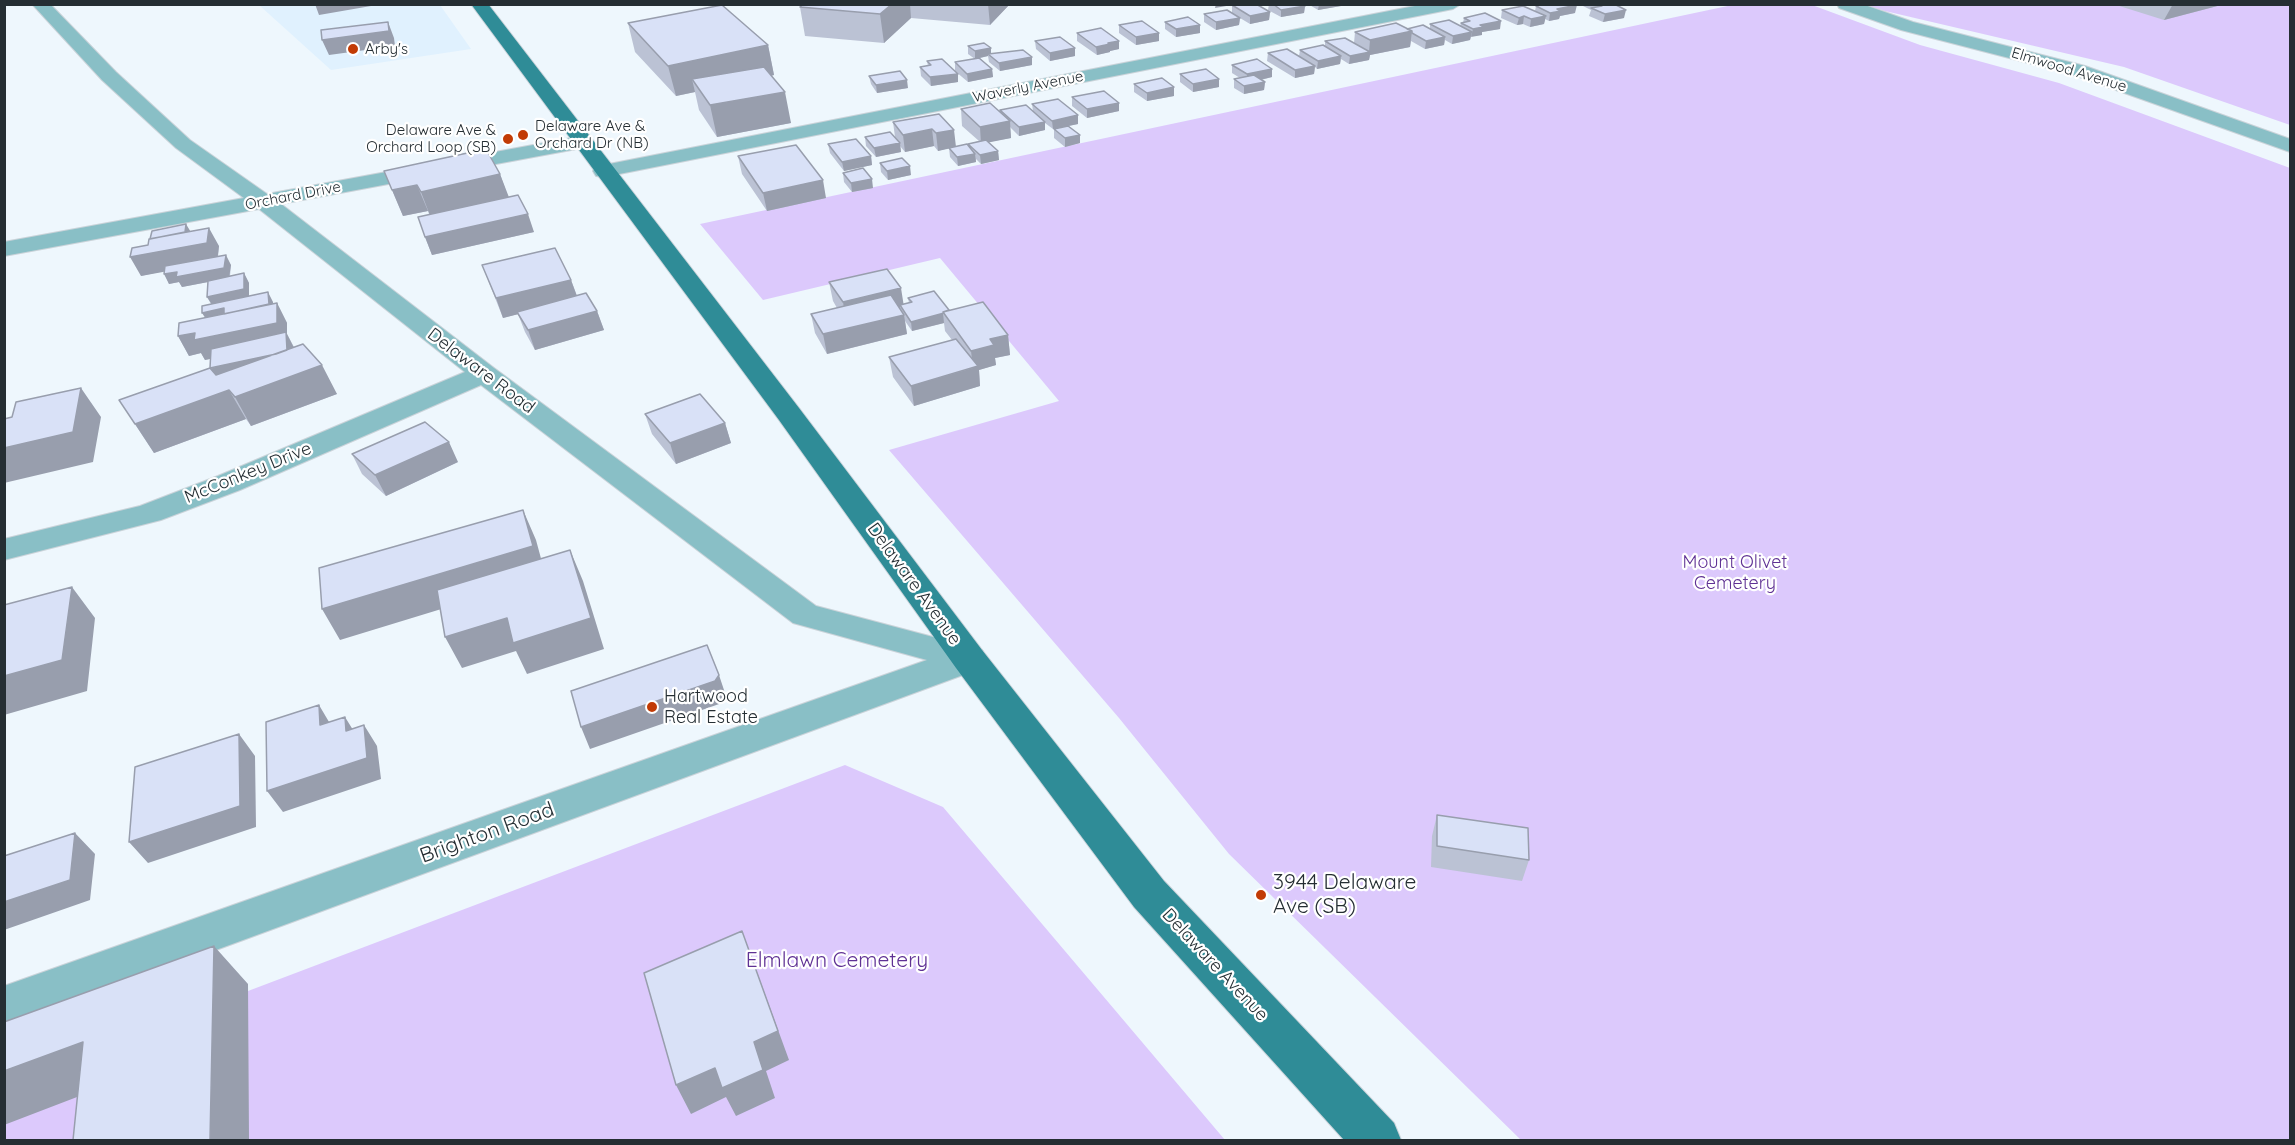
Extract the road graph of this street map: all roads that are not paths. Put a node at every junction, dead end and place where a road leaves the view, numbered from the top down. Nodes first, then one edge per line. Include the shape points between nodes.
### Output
1 (40, 4) edge
2 (479, 4) edge
3 (1453, 4) edge
4 (1845, 4) edge
5 (582, 142) junction
6 (2290, 146) edge
7 (604, 171) junction
8 (263, 201) junction
9 (4, 249) edge
10 (484, 374) junction
11 (4, 550) edge
12 (969, 659) junction
13 (4, 1007) edge
14 (1377, 1140) edge

1 - 8 street, Delaware Road via 157,122
2 - 5 main road, Delaware Avenue
3 - 7 street, Waverly Avenue
4 - 6 street, Elmwood Avenue via 1933,33 2078,70
5 - 7 main road, Delaware Avenue
5 - 8 street, Orchard Drive
7 - 12 main road, Delaware Avenue
8 - 9 street, Orchard Drive
8 - 10 street, Delaware Road
10 - 11 street, McConkey Drive via 150,513
10 - 12 street, Delaware Road via 805,615
12 - 13 street, Brighton Road
12 - 14 main road, Delaware Avenue via 1149,894

